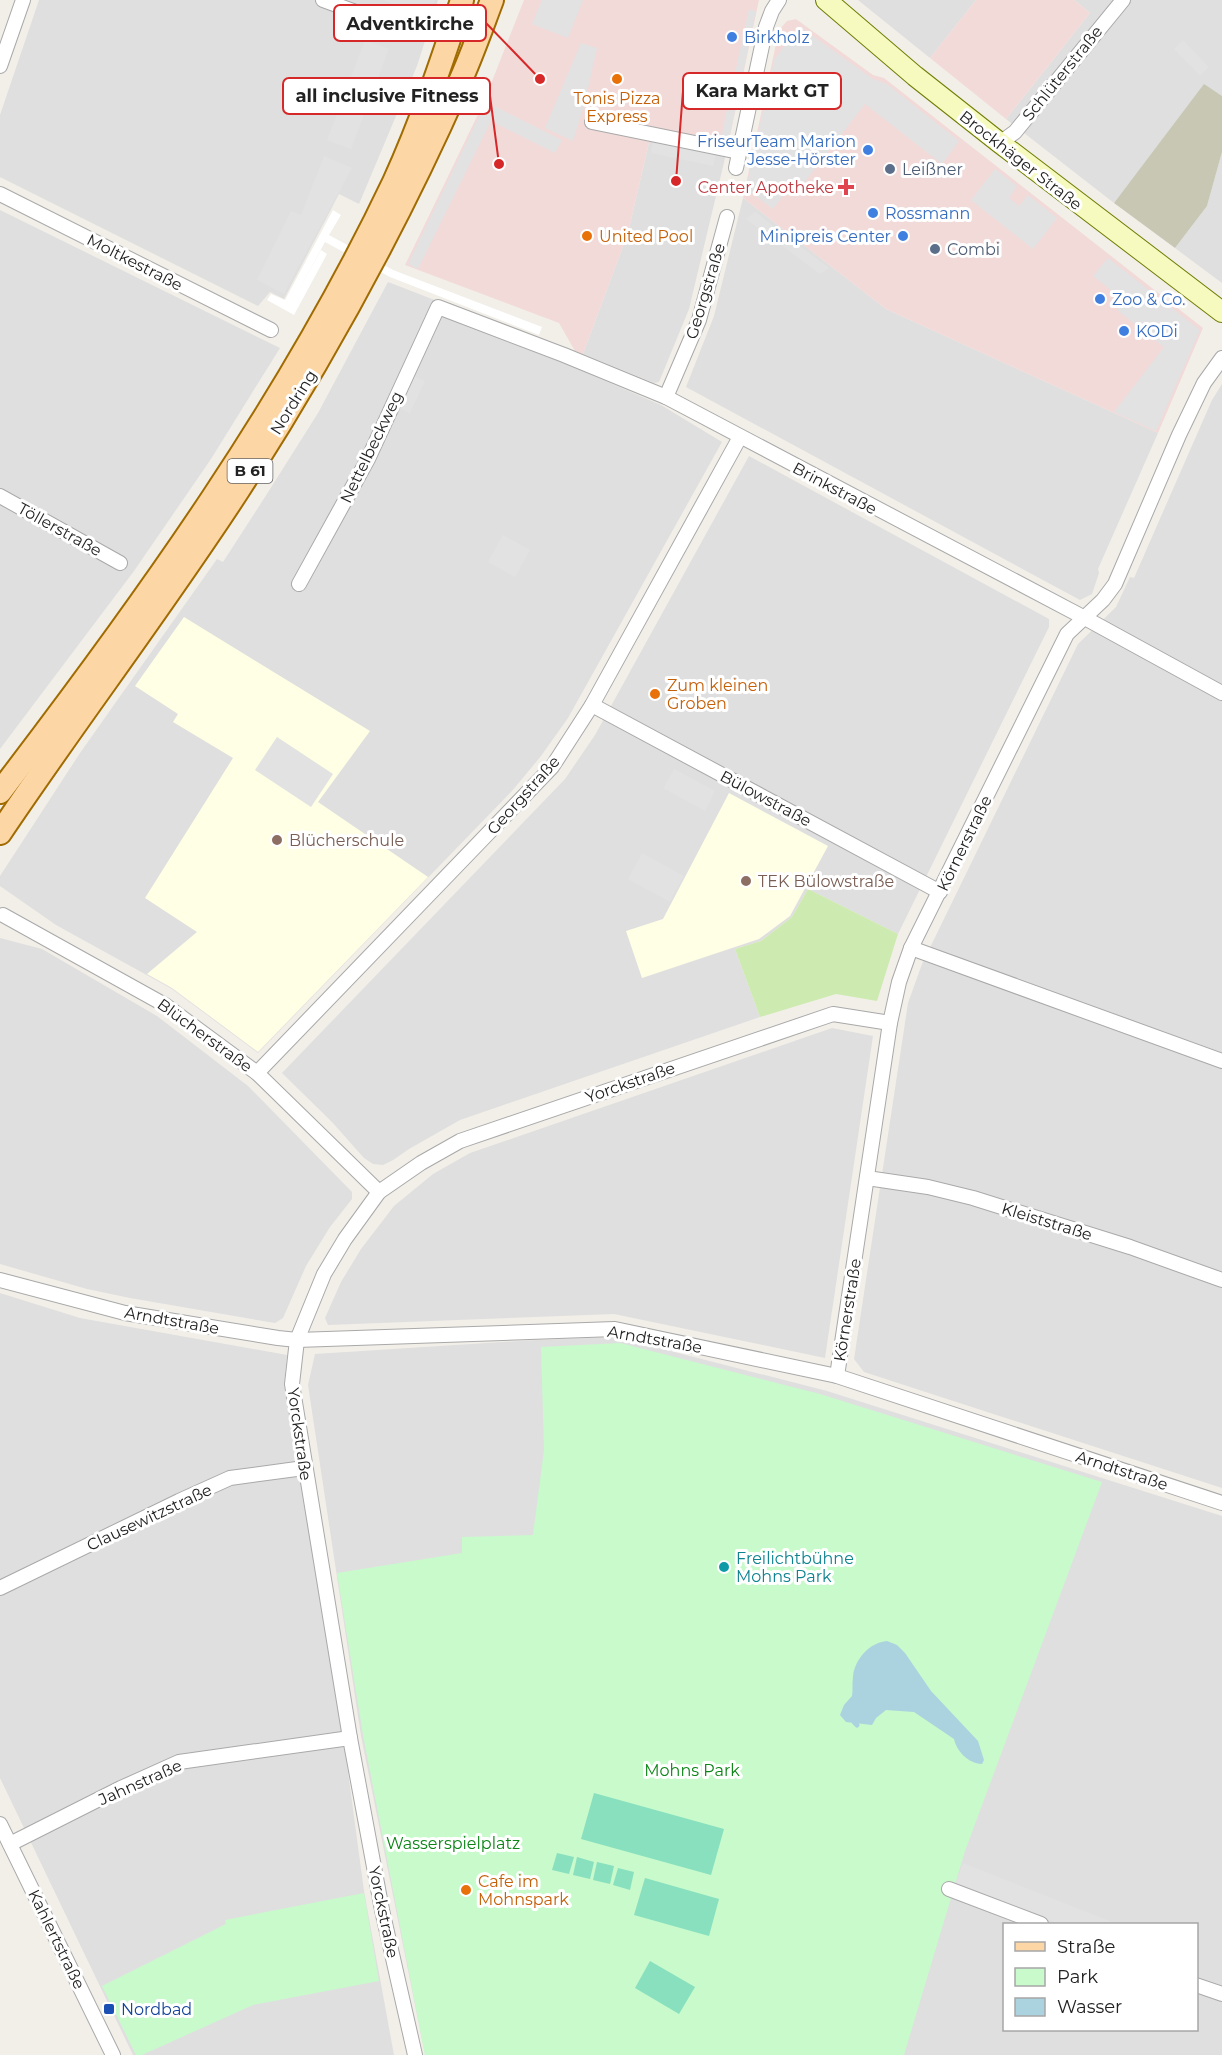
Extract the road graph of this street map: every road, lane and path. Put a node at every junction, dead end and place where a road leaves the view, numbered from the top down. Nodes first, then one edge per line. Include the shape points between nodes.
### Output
1 (22, 0) edge
2 (324, 0) edge
3 (462, 0) edge
4 (492, 0) edge
5 (779, 0) edge
6 (826, 0) edge
7 (1123, 0) edge
8 (412, 33) dead end
9 (0, 66) edge
10 (592, 122) dead end
11 (1000, 143) junction
12 (740, 152) junction
13 (736, 168) dead end
14 (0, 194) edge
15 (727, 217) dead end
16 (438, 307) joint
17 (1222, 312) edge
18 (271, 330) dead end
19 (1222, 358) edge
20 (666, 398) junction
21 (740, 437) junction
22 (0, 496) edge
23 (120, 563) dead end
24 (299, 584) dead end
25 (1083, 617) junction
26 (1222, 693) edge
27 (592, 705) junction
28 (0, 792) edge
29 (0, 834) edge
30 (940, 892) junction
31 (3, 915) dead end
32 (911, 948) junction
33 (890, 1023) junction
34 (1222, 1061) edge
35 (257, 1073) junction
36 (867, 1178) junction
37 (379, 1192) junction
38 (0, 1280) edge
39 (1222, 1280) edge
40 (297, 1340) junction
41 (837, 1376) junction
42 (304, 1468) junction
43 (1222, 1503) edge
44 (0, 1588) edge
45 (350, 1738) junction
46 (0, 1824) edge
47 (10, 1844) junction
48 (949, 1888) dead end
49 (1038, 1923) edge
50 (1198, 1985) edge
51 (1222, 1994) edge
52 (113, 2055) edge
53 (415, 2055) edge

1 - 9 street
2 - 8 street
3 - 28 main road, Nordring / B 61 via 393,182 292,370 152,586
4 - 29 main road, Nordring / B 61 via 459,84 409,191 308,379 186,567
5 - 12 street via 766,27
6 - 11 main road, Brockhäger Straße
7 - 11 street, Schlüterstraße via 1015,132
10 - 12 street
11 - 17 main road, Brockhäger Straße
12 - 13 street
14 - 18 street, Moltkestraße
15 - 20 street, Georgstraße via 699,320
16 - 20 street, Brinkstraße
16 - 24 street, Nettelbeckweg via 368,459
19 - 25 street, Körnerstraße via 1204,383 1179,435 1115,584
20 - 21 street, Brinkstraße
21 - 25 street, Brinkstraße
21 - 27 street, Georgstraße
22 - 23 street, Töllerstraße
25 - 26 street, Brinkstraße
25 - 30 street, Körnerstraße via 1067,634
27 - 30 street, Bülowstraße
27 - 35 street, Georgstraße via 537,783
30 - 32 street, Körnerstraße
31 - 35 street, Blücherstraße via 165,1005
32 - 33 street, Körnerstraße
32 - 34 street
33 - 36 street, Körnerstraße
33 - 37 street, Yorckstraße via 833,1014 795,1025 460,1141
35 - 37 street, Blücherstraße
36 - 39 street, Kleiststraße via 973,1198
36 - 41 street, Körnerstraße
37 - 40 street, Yorckstraße via 324,1274
38 - 40 street, Arndtstraße via 125,1313
40 - 41 street, Arndtstraße via 615,1329
40 - 42 street, Yorckstraße via 292,1384
41 - 43 street, Arndtstraße
42 - 44 street, Clausewitzstraße via 230,1478
42 - 45 street, Yorckstraße
45 - 47 street, Jahnstraße via 179,1762
45 - 53 street, Yorckstraße via 382,1910
46 - 47 street, Kahlertstraße
47 - 52 street, Kahlertstraße
48 - 49 street
50 - 51 street

